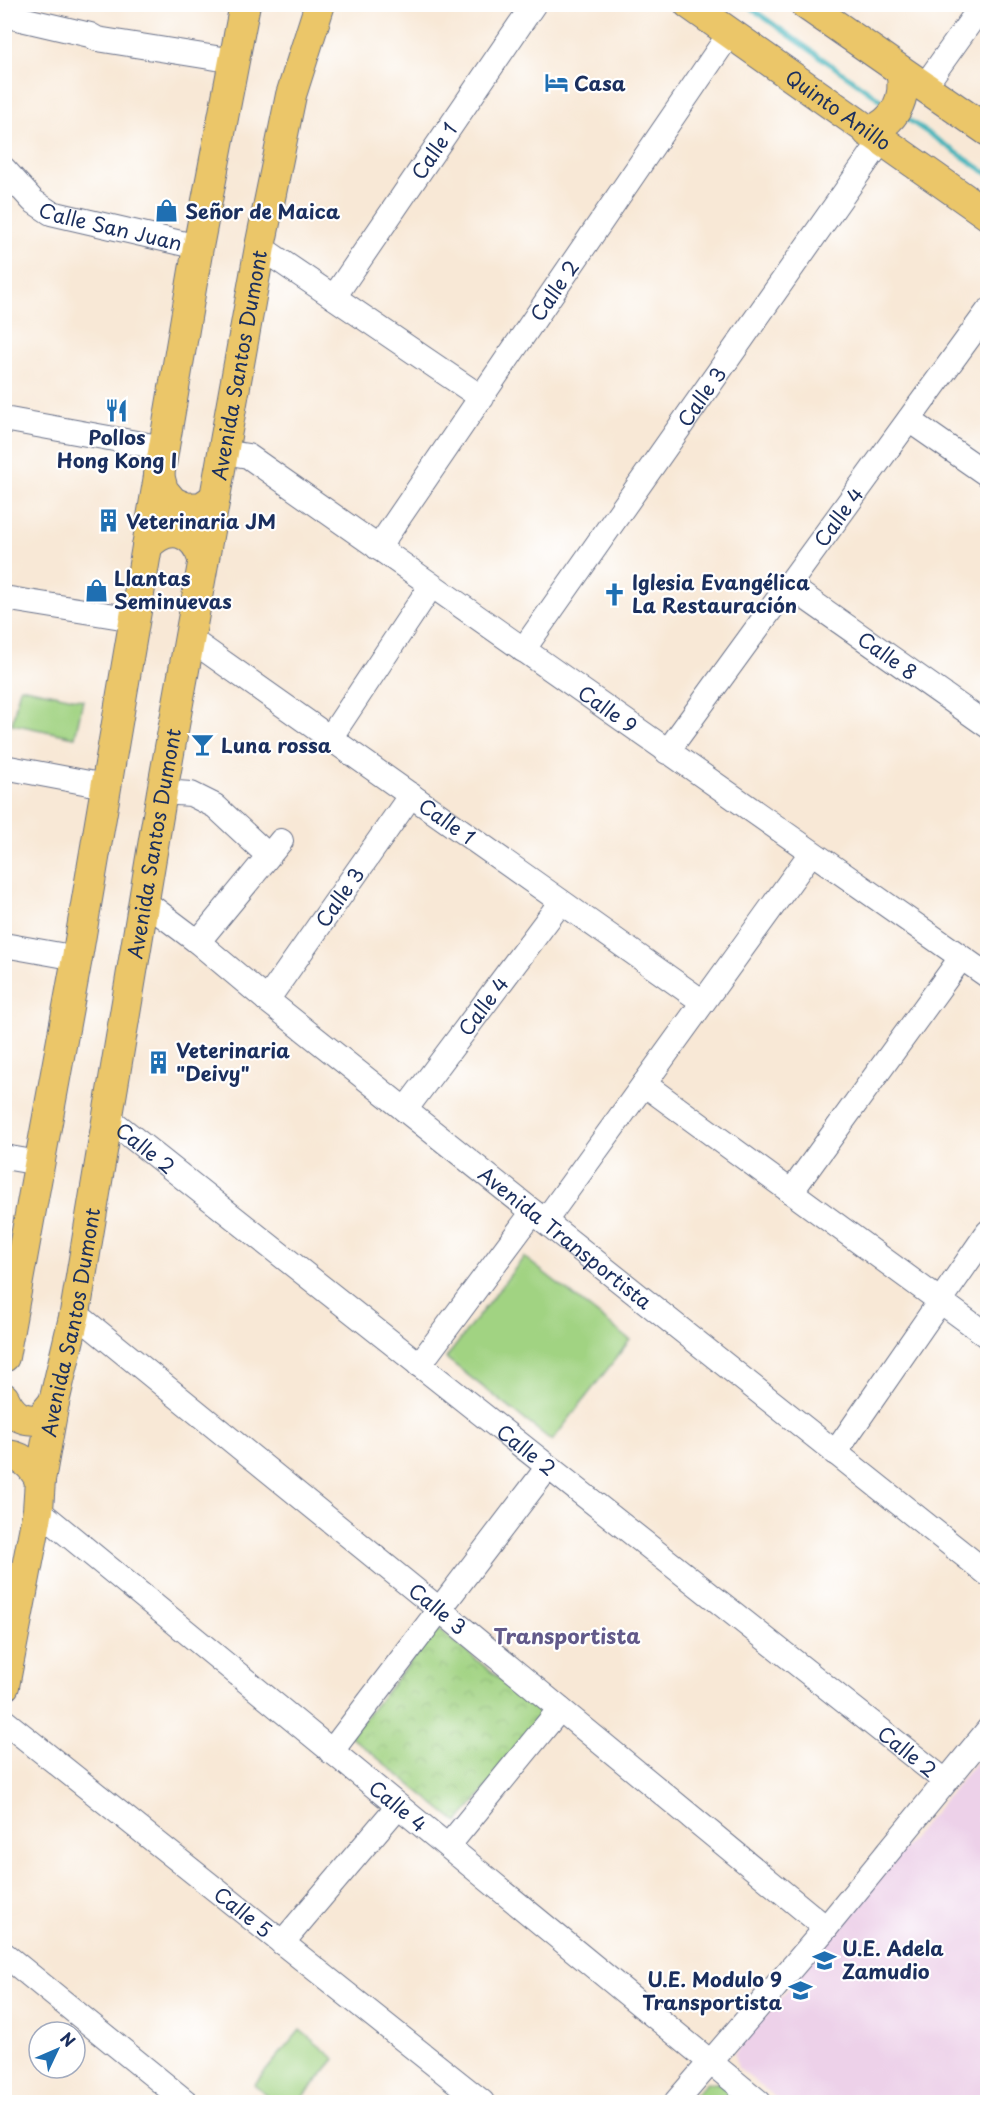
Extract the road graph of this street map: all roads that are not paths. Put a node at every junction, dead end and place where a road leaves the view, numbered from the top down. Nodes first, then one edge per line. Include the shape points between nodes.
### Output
1 (245, 4) edge
2 (320, 4) edge
3 (534, 4) edge
4 (689, 4) edge
5 (805, 4) edge
6 (983, 4) edge
7 (4, 15) edge
8 (730, 33) junction
9 (235, 61) junction
10 (917, 90) junction
11 (987, 131) edge
12 (887, 137) junction
13 (4, 168) edge
14 (987, 215) edge
15 (198, 247) junction
16 (260, 247) junction
17 (334, 297) junction
18 (987, 312) edge
19 (482, 398) junction
20 (4, 419) edge
21 (909, 420) junction
22 (223, 452) junction
23 (162, 462) junction
24 (987, 475) edge
25 (215, 498) junction
26 (147, 546) junction
27 (378, 548) junction
28 (203, 559) junction
29 (788, 585) junction
30 (431, 586) junction
31 (4, 598) edge
32 (134, 620) junction
33 (190, 639) junction
34 (523, 650) junction
35 (987, 726) edge
36 (330, 738) junction
37 (667, 752) junction
38 (4, 767) edge
39 (105, 786) junction
40 (162, 792) junction
41 (411, 795) junction
42 (811, 853) junction
43 (145, 902) junction
44 (561, 902) junction
45 (198, 942) junction
46 (4, 945) edge
47 (77, 958) junction
48 (961, 958) junction
49 (987, 976) edge
50 (267, 1000) junction
51 (704, 1002) junction
52 (644, 1084) junction
53 (405, 1110) junction
54 (108, 1118) junction
55 (4, 1157) edge
56 (39, 1163) junction
57 (791, 1192) junction
58 (539, 1216) junction
59 (987, 1233) edge
60 (940, 1301) junction
61 (75, 1313) junction
62 (987, 1336) edge
63 (6, 1345) edge
64 (419, 1365) junction
65 (4, 1398) edge
66 (54, 1402) junction
67 (835, 1453) junction
68 (4, 1455) edge
69 (548, 1467) junction
70 (40, 1480) junction
71 (38, 1510) junction
72 (986, 1570) edge
73 (440, 1610) junction
74 (4, 1686) edge
75 (560, 1709) junction
76 (4, 1721) edge
77 (987, 1730) edge
78 (331, 1752) junction
79 (945, 1781) junction
80 (398, 1806) junction
81 (448, 1846) junction
82 (826, 1928) junction
83 (282, 1943) junction
84 (4, 1954) edge
85 (711, 2063) junction
86 (186, 2103) edge
87 (482, 2103) edge
88 (676, 2103) edge
89 (759, 2103) edge

1 - 9 main road
2 - 16 main road, Avenida Santos Dumont via 291,95
3 - 17 street, Calle 1
4 - 8 main road, Quinto Anillo
5 - 10 main road
6 - 10 street
7 - 9 street via 97,39
8 - 12 main road, Quinto Anillo
8 - 19 street, Calle 2
9 - 15 main road
10 - 11 main road
10 - 12 main road via 907,117
12 - 14 main road, Quinto Anillo
12 - 34 street, Calle 3
13 - 15 street, Calle San Juan via 33,201 51,213
15 - 23 main road
16 - 17 street
16 - 22 main road, Avenida Santos Dumont
17 - 19 street
18 - 21 street, Calle 4
19 - 27 street, Calle 2
20 - 23 street
21 - 24 street
21 - 29 street, Calle 4
22 - 25 main road, Avenida Santos Dumont
22 - 27 street, Calle 9 via 248,456
23 - 25 main road via 163,490 173,502 187,508 202,507
23 - 26 main road
25 - 28 main road, Avenida Santos Dumont
26 - 28 main road via 167,532 180,533 191,538
26 - 32 main road
27 - 30 street, Calle 9
28 - 33 main road, Avenida Santos Dumont
29 - 35 street, Calle 8
29 - 37 street, Calle 4
30 - 34 street, Calle 9
30 - 36 street
31 - 32 street
32 - 39 main road
33 - 36 street, Calle 1
33 - 40 main road, Avenida Santos Dumont
34 - 37 street, Calle 9
36 - 41 street, Calle 1
37 - 42 street, Calle 9
38 - 39 street
39 - 47 main road
40 - 43 main road, Avenida Santos Dumont
40 - 45 street via 192,794 270,844
41 - 44 street, Calle 1
41 - 50 street, Calle 3
42 - 48 street, Calle 9
42 - 51 street
43 - 45 street, Avenida Transportista
43 - 54 main road, Avenida Santos Dumont
44 - 51 street, Calle 1
44 - 53 street, Calle 4
45 - 50 street, Avenida Transportista
46 - 47 street
47 - 56 main road
48 - 49 street, Calle 9
48 - 57 street
50 - 53 street, Avenida Transportista
51 - 52 street
52 - 57 street
52 - 58 street
53 - 58 street, Avenida Transportista
54 - 61 main road, Avenida Santos Dumont
54 - 64 street, Calle 2
55 - 56 street
56 - 63 main road
57 - 60 street
58 - 64 street
58 - 67 street, Avenida Transportista
59 - 60 street
60 - 62 street
60 - 67 street
61 - 66 main road, Avenida Santos Dumont
61 - 73 street, Calle 3
64 - 69 street, Calle 2
65 - 66 main road via 15,1415 29,1420 40,1419
66 - 70 main road, Avenida Santos Dumont
67 - 72 street, Avenida Transportista
68 - 70 main road via 22,1458
69 - 73 street
69 - 79 street, Calle 2
70 - 71 main road, Avenida Santos Dumont
71 - 74 main road, Avenida Santos Dumont
71 - 78 street, Calle 4
73 - 75 street, Calle 3
73 - 78 street
75 - 81 street
75 - 82 street, Calle 3
76 - 83 street, Calle 5
77 - 79 street, Calle 2
78 - 80 street, Calle 4
79 - 82 street, Calle 2
80 - 81 street, Calle 4
80 - 83 street
81 - 85 street, Calle 4
82 - 85 street, Calle 2
83 - 87 street, Calle 5
84 - 86 street
85 - 88 street, Calle 2
85 - 89 street, Calle 4

